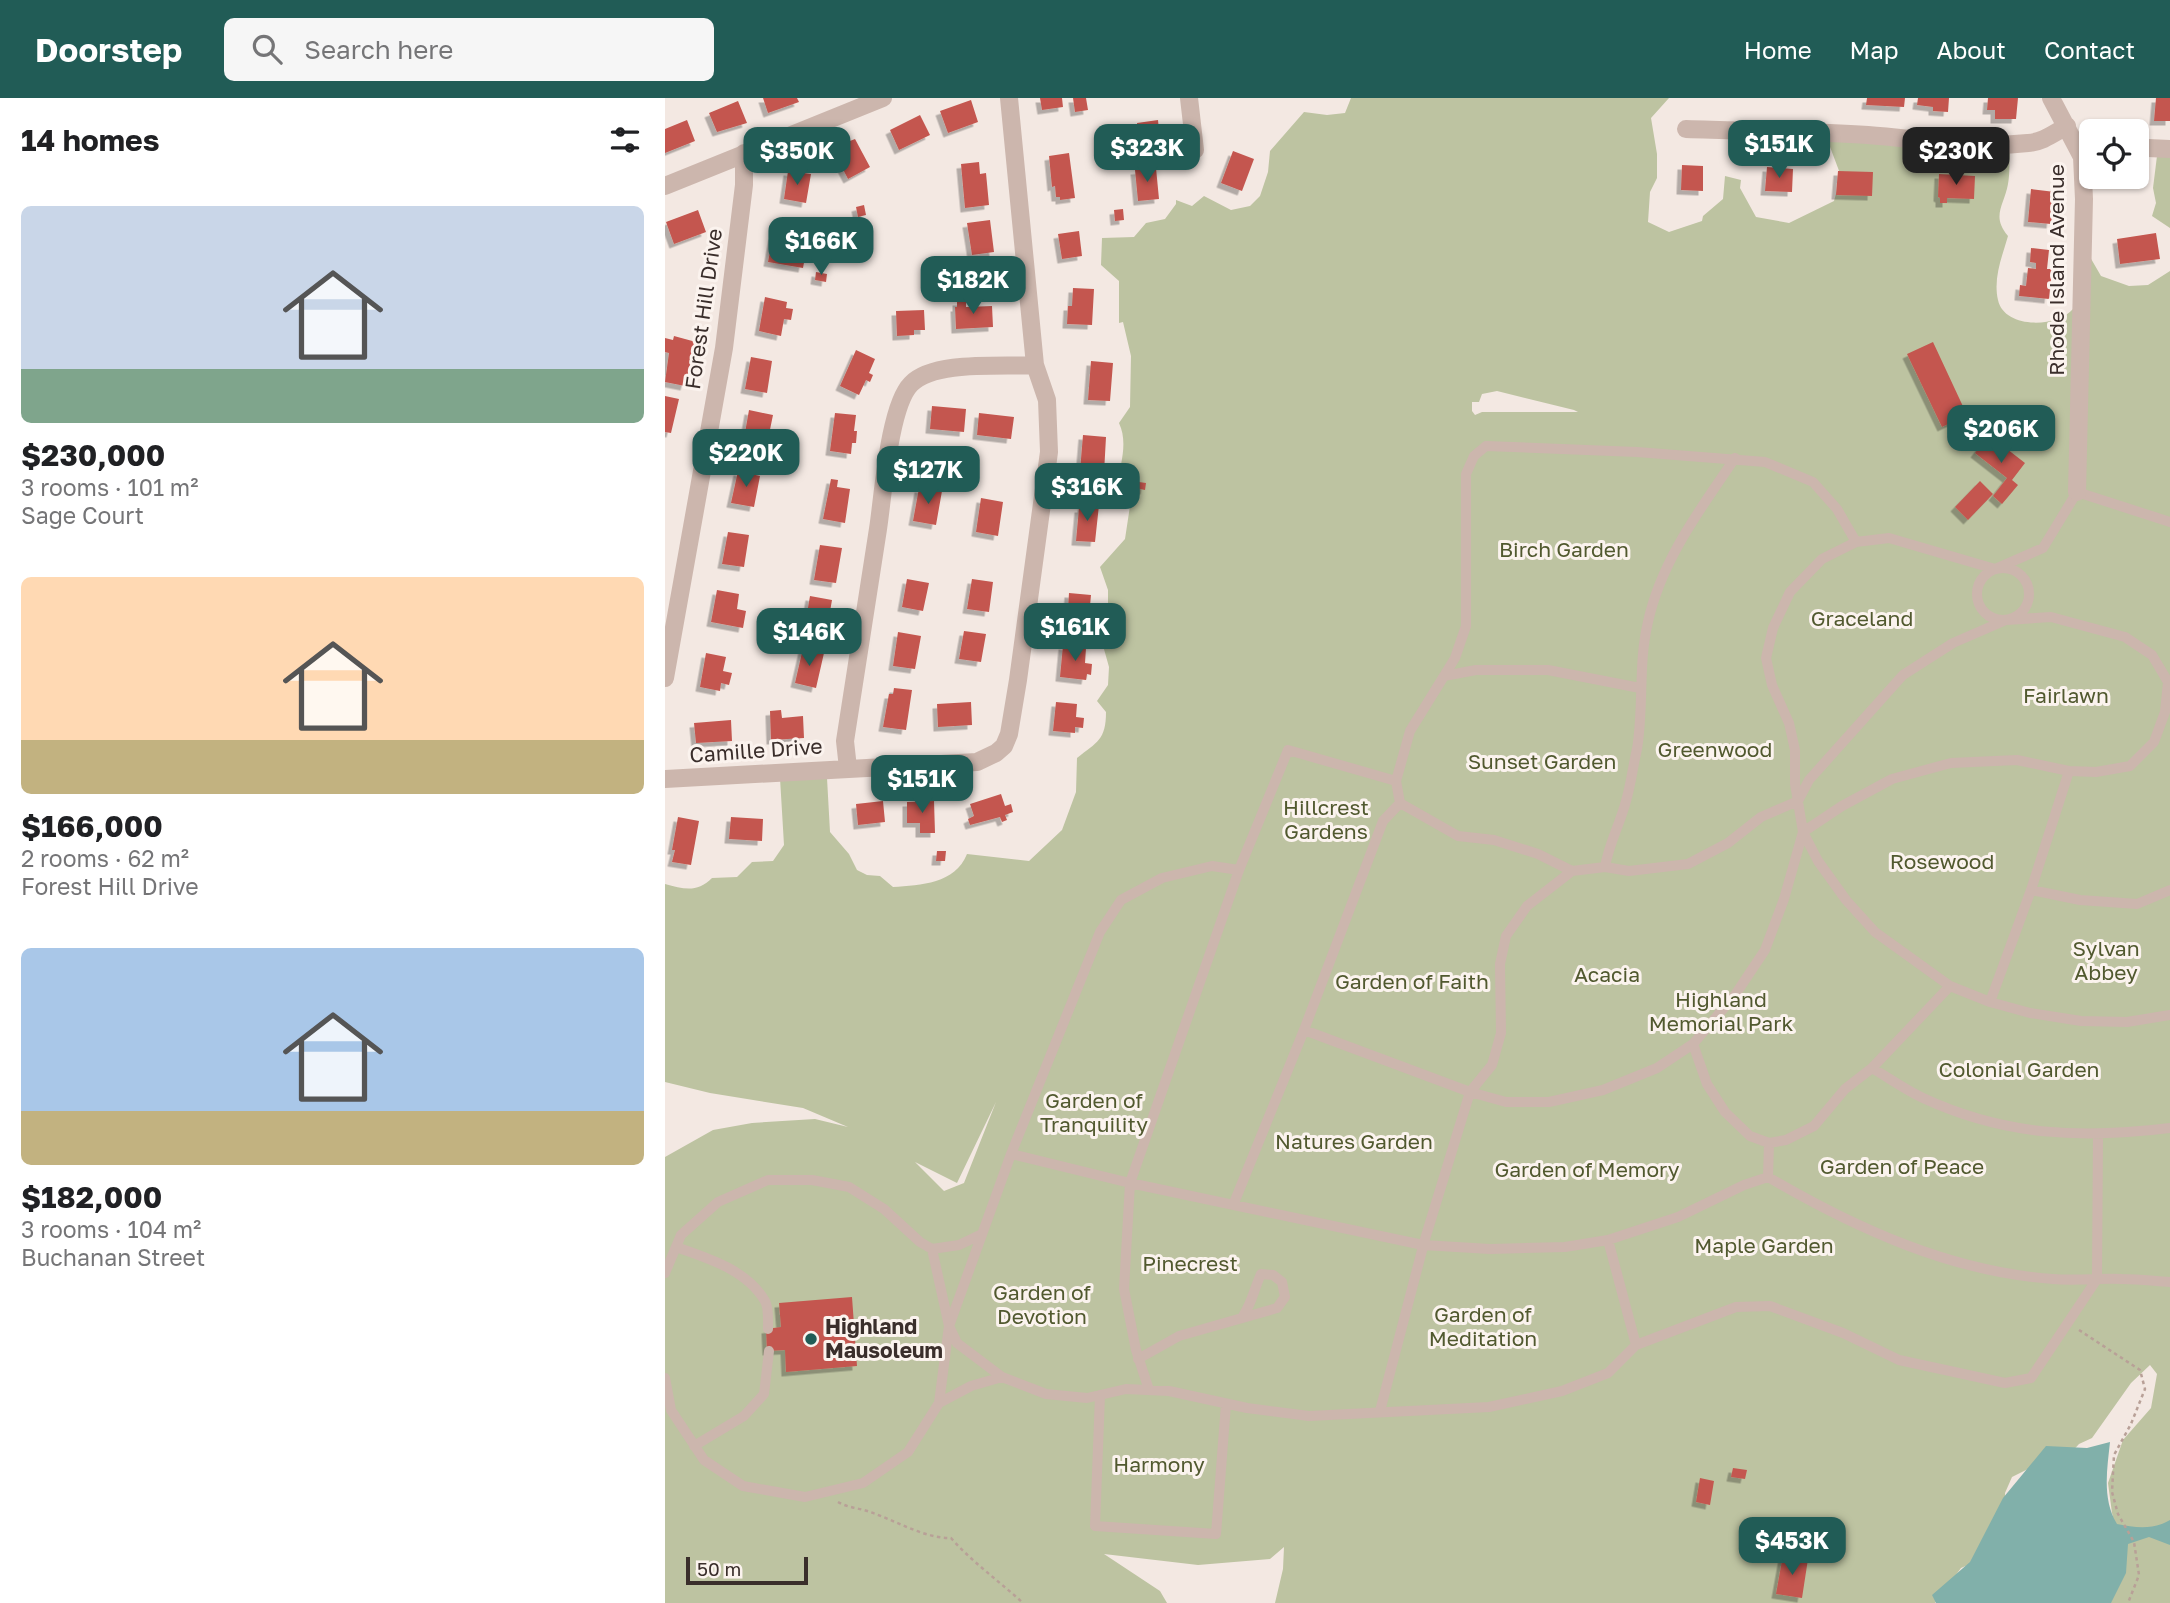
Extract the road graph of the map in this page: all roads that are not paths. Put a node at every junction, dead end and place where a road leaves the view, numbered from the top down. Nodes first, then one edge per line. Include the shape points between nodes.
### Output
1 (883, 98) edge
2 (1009, 98) edge
3 (1189, 98) edge
4 (2051, 98) edge
5 (2067, 126) junction
6 (1686, 129) dead end
7 (2149, 148) edge
8 (2170, 149) edge
9 (1195, 150) dead end
10 (744, 153) junction
11 (665, 186) edge
12 (1035, 365) junction
13 (1735, 458) junction
14 (2077, 492) junction
15 (2170, 522) edge
16 (1856, 542) junction
17 (1995, 569) junction
18 (2006, 620) junction
19 (1444, 676) junction
20 (665, 678) edge
21 (1640, 688) junction
22 (848, 768) junction
23 (2069, 771) junction
24 (665, 779) edge
25 (1396, 781) junction
26 (1798, 801) junction
27 (1400, 803) junction
28 (1803, 832) junction
29 (1605, 867) junction
30 (1239, 870) junction
31 (1572, 871) junction
32 (2031, 890) junction
33 (2170, 890) edge
34 (1951, 986) junction
35 (1990, 1002) junction
36 (2170, 1015) edge
37 (1304, 1031) junction
38 (1693, 1044) junction
39 (1872, 1068) junction
40 (1470, 1092) junction
41 (2170, 1128) edge
42 (2098, 1134) junction
43 (1769, 1143) junction
44 (1010, 1154) junction
45 (1769, 1177) junction
46 (1130, 1183) junction
47 (1234, 1203) junction
48 (982, 1234) junction
49 (1608, 1240) junction
50 (1423, 1245) junction
51 (676, 1247) junction
52 (932, 1249) junction
53 (665, 1273) edge
54 (2097, 1279) junction
55 (2170, 1282) edge
56 (1243, 1316) junction
57 (949, 1326) junction
58 (768, 1329) dead end
59 (1636, 1345) junction
60 (769, 1351) dead end
61 (1138, 1359) junction
62 (1002, 1377) junction
63 (665, 1378) edge
64 (1149, 1390) junction
65 (1100, 1395) junction
66 (939, 1403) junction
67 (1226, 1404) junction
68 (1380, 1411) junction
69 (694, 1446) junction

1 - 10 street
2 - 12 street
3 - 9 street
4 - 5 street, Rhode Island Avenue
5 - 6 street via 2030,144
5 - 14 street, Rhode Island Avenue via 2082,157 2084,199
7 - 8 street
10 - 11 street
10 - 20 street, Forest Hill Drive via 724,348
12 - 22 street via 942,369 910,385 902,398 889,451 845,741
12 - 22 street, Camille Drive via 1047,400 1049,452 1018,680 1004,746 977,762
13 - 16 lane via 1765,462 1813,482 1837,509
13 - 19 lane via 1486,446 1474,456 1466,474 1466,625
13 - 21 lane via 1662,576 1647,622
14 - 15 lane
14 - 17 lane via 2043,548
16 - 17 lane via 1889,538
16 - 26 lane via 1822,559 1790,592 1773,628 1766,658 1789,723
17 - 18 lane via 1982,579 1977,595 1983,611
17 - 18 lane via 2020,573 2029,588 2022,612
18 - 23 lane via 2051,617 2125,637 2153,654 2168,682 2165,712 2154,742 2130,766
18 - 26 lane via 1953,643 1903,675 1809,780
19 - 21 lane via 1476,670 1548,670
19 - 25 lane via 1410,731
21 - 29 lane via 1637,744 1626,803
22 - 24 street, Camille Drive
23 - 28 lane via 2017,760 1951,762 1892,779
23 - 32 lane
25 - 27 lane
25 - 30 lane via 1288,750
26 - 28 lane
26 - 29 lane via 1761,817 1728,843 1688,864 1629,871
27 - 31 lane via 1458,836 1494,840
27 - 37 lane via 1383,821
28 - 34 lane via 1846,900 1875,932
28 - 38 lane via 1765,950 1735,995
29 - 31 lane
30 - 44 lane via 1212,866 1162,878 1121,900 1100,932
30 - 46 lane
31 - 40 lane via 1527,906 1506,936 1500,964 1500,1033 1492,1065
32 - 33 lane via 2137,904
32 - 35 lane
34 - 35 lane
34 - 39 lane
35 - 36 lane via 2081,1021 2127,1022
37 - 40 lane
37 - 47 lane
38 - 40 lane via 1657,1068 1603,1090 1549,1102 1506,1102
38 - 43 lane via 1707,1084 1725,1112 1750,1136
39 - 42 lane via 1923,1098 2017,1130
39 - 43 lane via 1845,1089 1815,1126
40 - 50 lane
41 - 42 lane
42 - 54 lane
43 - 45 lane
44 - 46 lane
44 - 48 lane
45 - 49 lane via 1678,1217
45 - 54 lane via 1840,1216 1981,1269 2052,1279
46 - 47 lane
46 - 61 lane via 1124,1289
47 - 50 lane
48 - 52 lane via 959,1245
48 - 57 lane
49 - 50 lane via 1565,1247
49 - 59 lane
50 - 68 lane
51 - 52 lane via 681,1235 718,1202 768,1180 812,1180 849,1187
51 - 53 lane
51 - 58 lane via 710,1258 746,1278 767,1303
52 - 57 lane
54 - 55 lane
54 - 59 lane via 2031,1378 2005,1383 1899,1360 1770,1306 1736,1307
56 - 56 lane via 1277,1308 1285,1297 1282,1282 1273,1275 1261,1275
56 - 61 lane via 1179,1336
57 - 62 lane via 957,1343
57 - 66 lane
59 - 68 lane via 1608,1373 1562,1391 1489,1407
60 - 69 lane via 764,1394 744,1416
61 - 64 lane
62 - 65 lane via 1046,1394
62 - 66 lane via 971,1386
63 - 69 lane via 671,1410
64 - 65 lane
64 - 67 lane
65 - 67 lane via 1095,1526 1216,1534
66 - 69 lane via 908,1452 863,1483 805,1497 743,1486 703,1460
67 - 68 lane via 1309,1416

